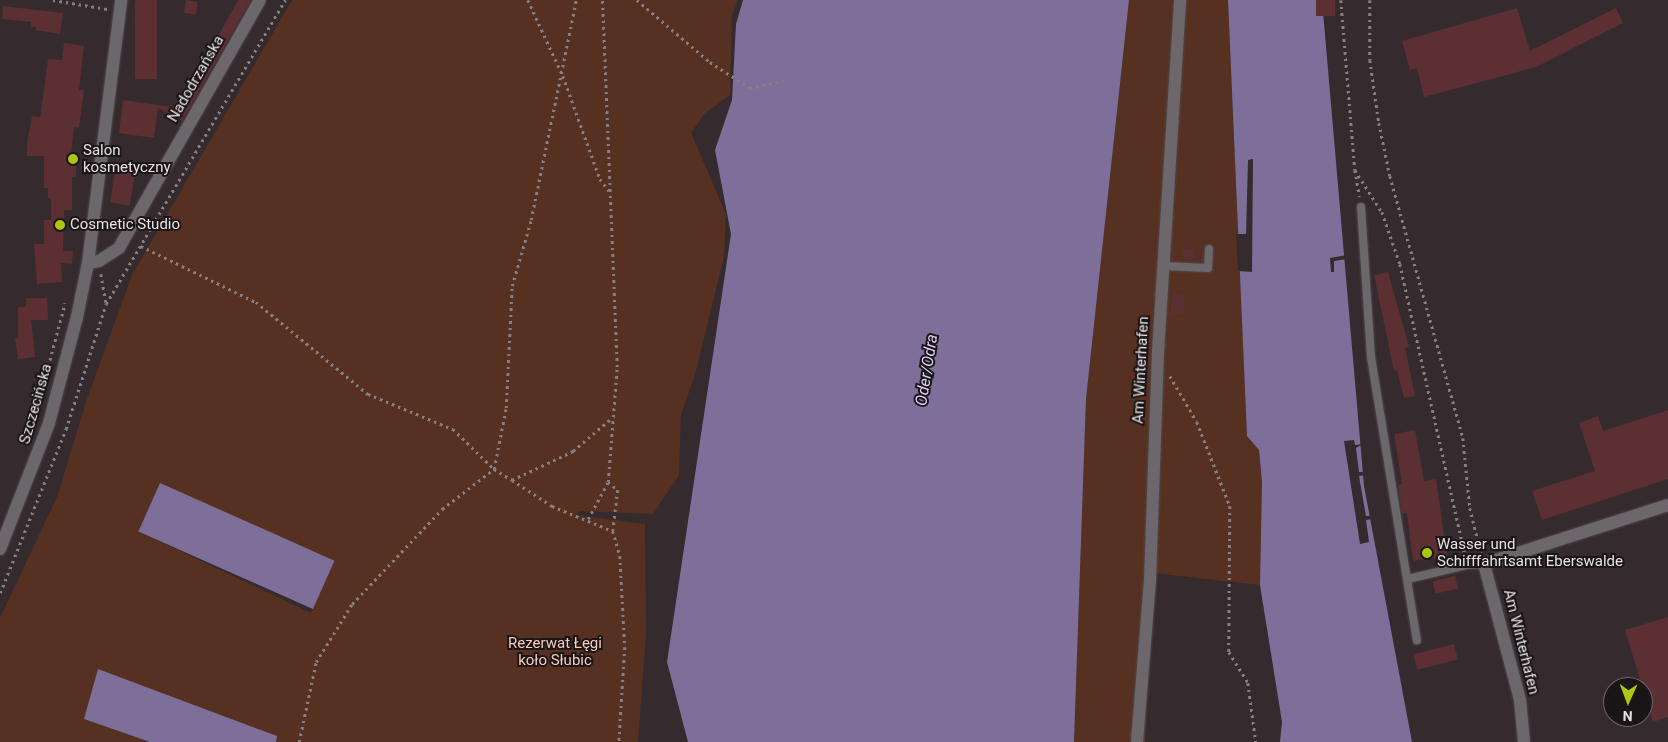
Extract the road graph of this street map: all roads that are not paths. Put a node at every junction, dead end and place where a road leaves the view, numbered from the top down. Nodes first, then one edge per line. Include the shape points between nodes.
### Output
1 (121, 0) edge
2 (260, 0) edge
3 (1180, 0) edge
4 (1361, 207) road end
5 (1209, 249) dead end
6 (94, 262) junction
7 (1163, 266) junction
8 (1668, 505) edge
9 (0, 549) edge
10 (1484, 564) junction
11 (1408, 579) junction
12 (1416, 640) dead end
13 (1137, 742) edge
14 (1524, 742) edge

1 - 6 street, Szczecińska
2 - 6 street, Nadodrzańska via 119,248
3 - 7 street, Am Winterhafen
4 - 11 lane via 1370,357
5 - 7 lane via 1208,268
6 - 9 street, Szczecińska via 49,423
7 - 13 street, Am Winterhafen via 1150,581
8 - 10 street
10 - 11 lane
10 - 14 street, Am Winterhafen via 1520,700
11 - 12 lane

